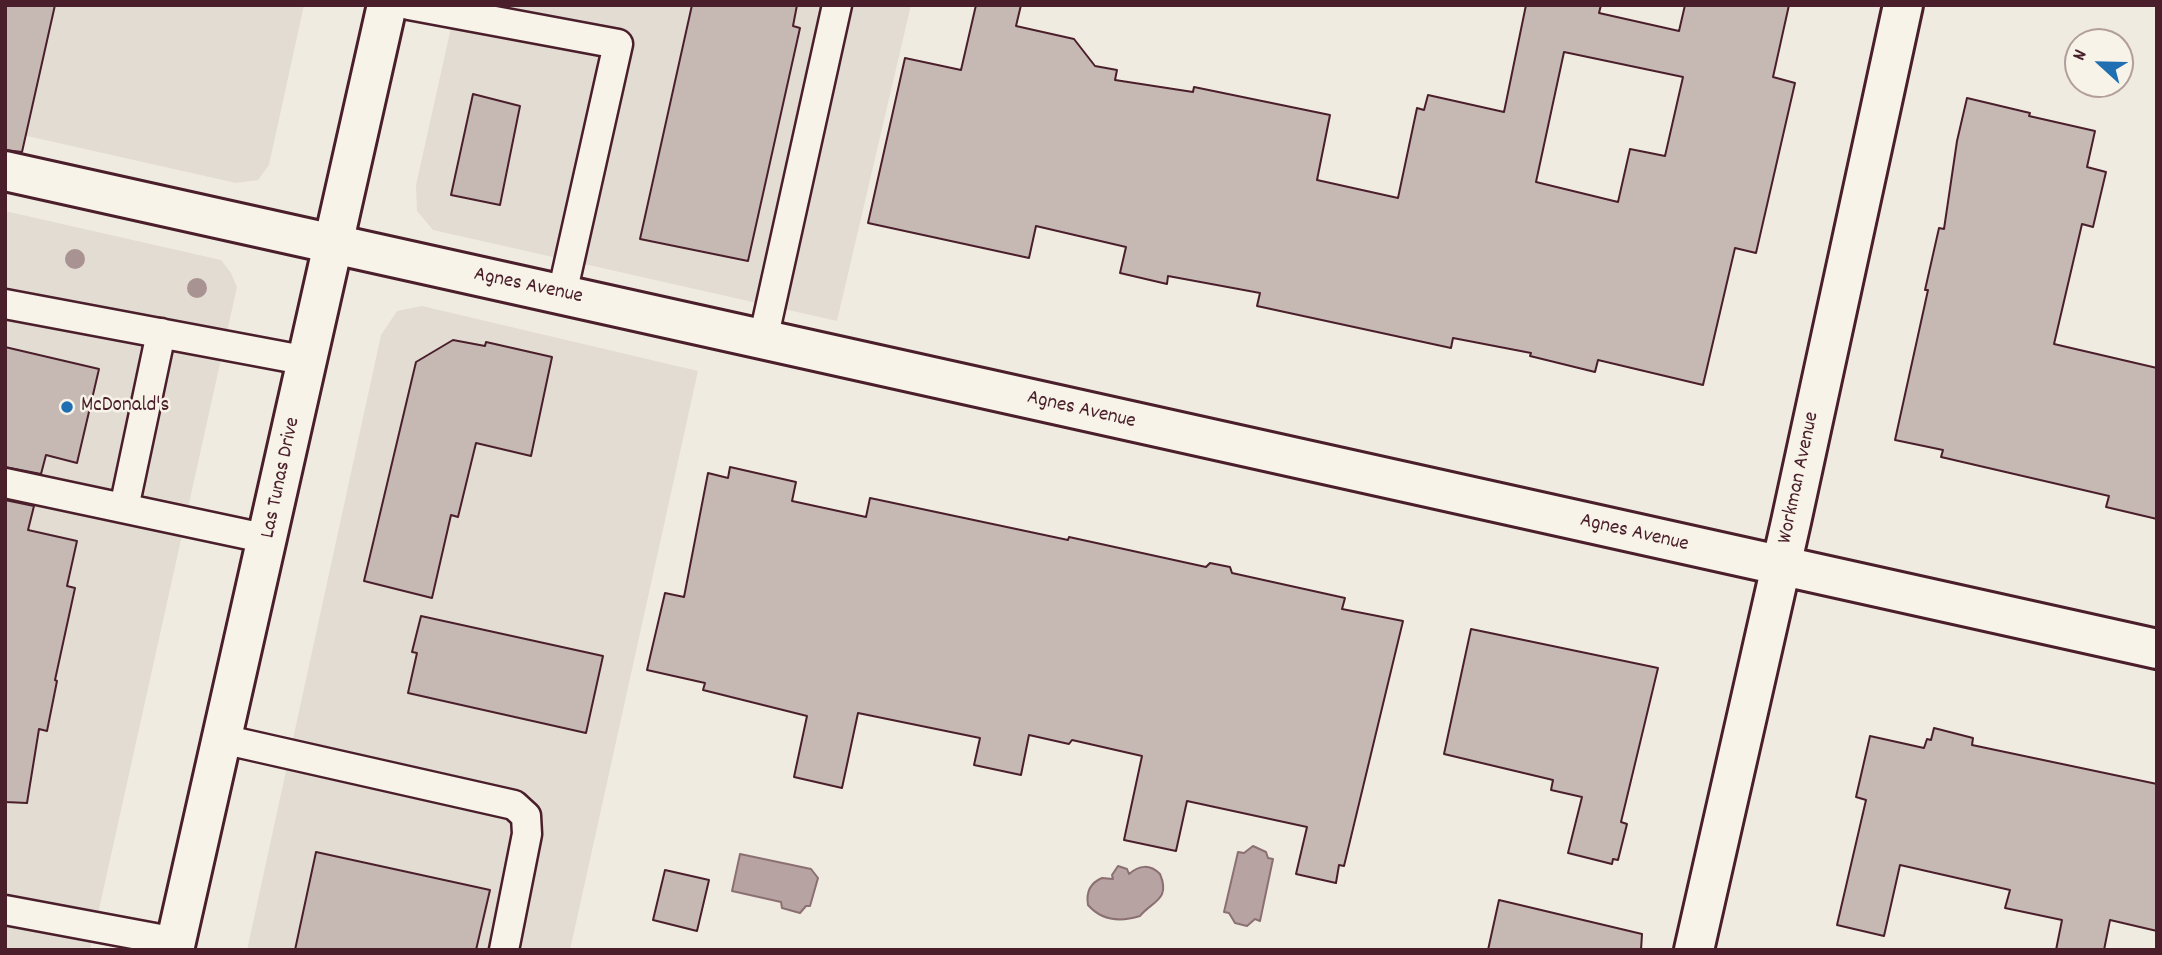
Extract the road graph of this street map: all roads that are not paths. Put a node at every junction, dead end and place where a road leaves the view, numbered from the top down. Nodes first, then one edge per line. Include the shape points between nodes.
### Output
1 (387, 5) edge
2 (409, 5) edge
3 (837, 5) edge
4 (1903, 5) edge
5 (5, 171) edge
6 (334, 244) junction
7 (562, 294) junction
8 (5, 304) edge
9 (161, 333) junction
10 (762, 340) junction
11 (308, 361) junction
12 (5, 483) edge
13 (124, 508) junction
14 (268, 539) junction
15 (1781, 567) junction
16 (2157, 649) edge
17 (222, 739) junction
18 (5, 910) edge
19 (175, 946) edge
20 (504, 950) edge
21 (1695, 950) edge

1 - 6 street, Las Tunas Drive
2 - 7 lane via 618,44
3 - 10 lane
4 - 15 street, Workman Avenue
5 - 6 street, Agnes Avenue
6 - 7 street, Agnes Avenue
6 - 11 street, Las Tunas Drive
7 - 10 street, Agnes Avenue
8 - 9 lane
9 - 11 lane
9 - 13 lane
10 - 15 street, Agnes Avenue
11 - 14 street, Las Tunas Drive
12 - 13 lane
13 - 14 lane
14 - 17 street, Las Tunas Drive
15 - 16 street, Agnes Avenue
15 - 21 street, Workman Avenue
17 - 19 street, Las Tunas Drive
17 - 20 lane via 514,805 526,816 527,834
18 - 19 lane

